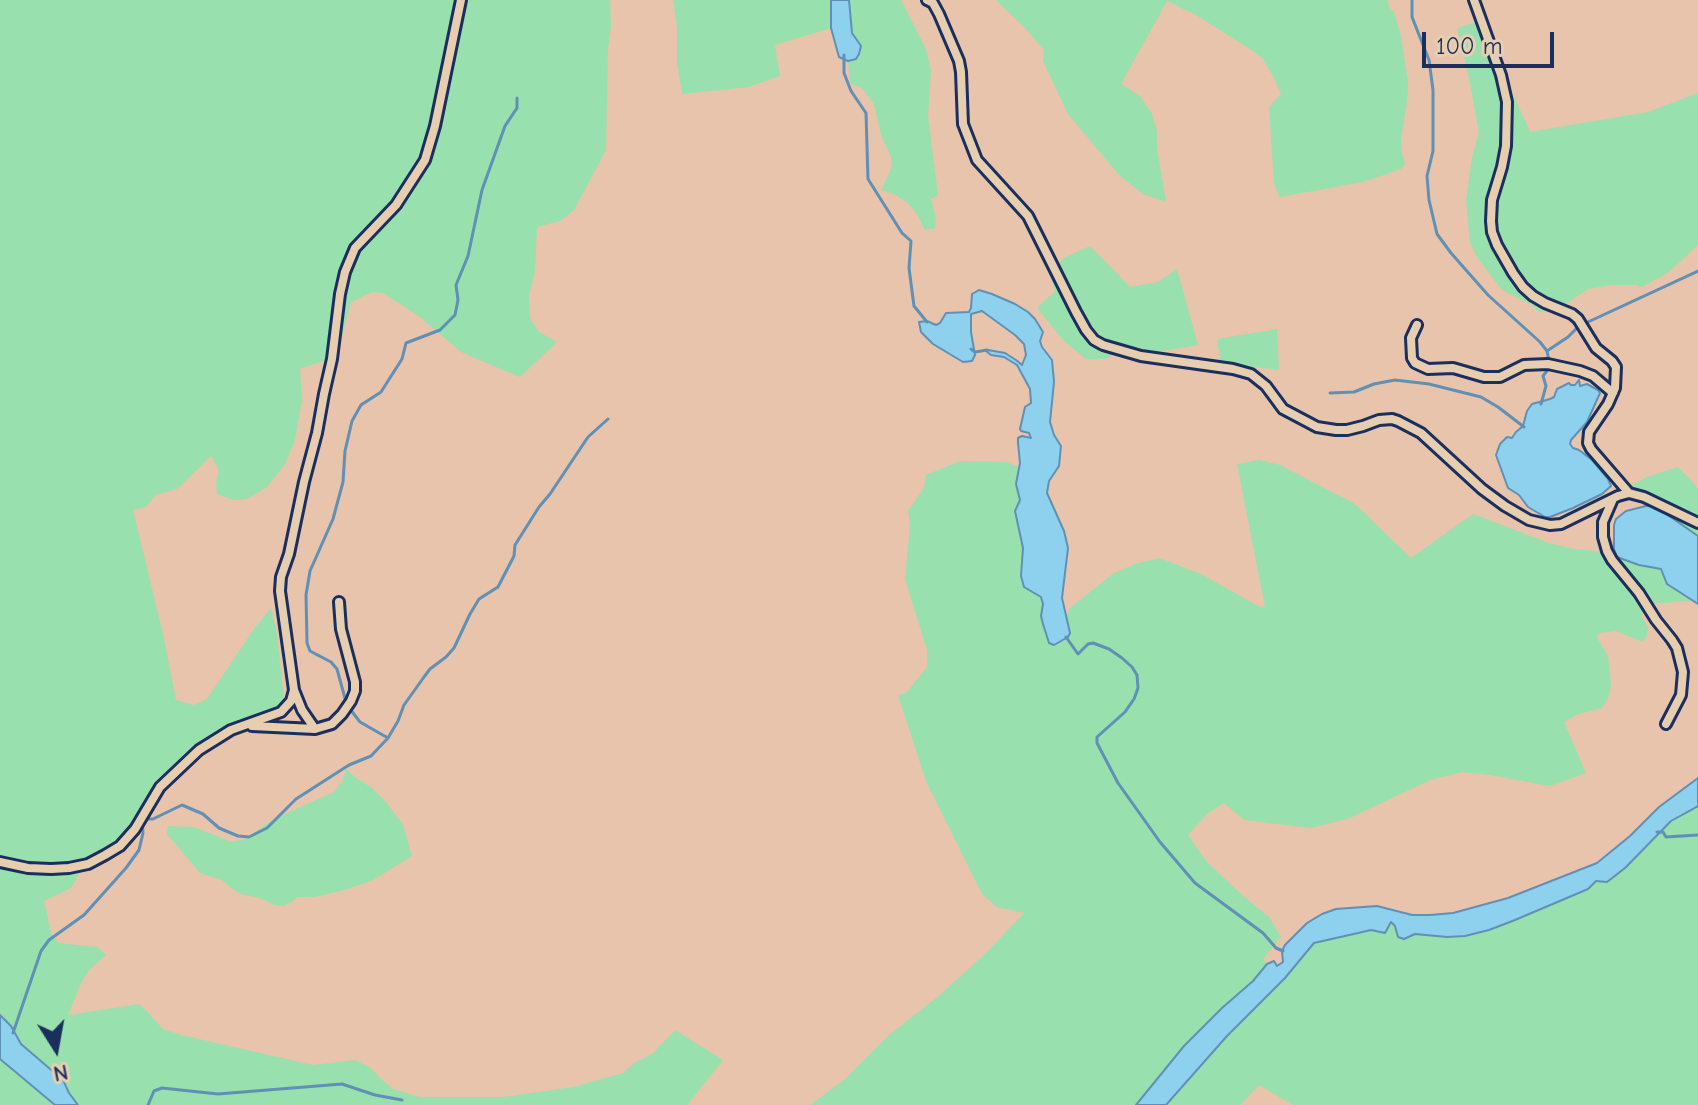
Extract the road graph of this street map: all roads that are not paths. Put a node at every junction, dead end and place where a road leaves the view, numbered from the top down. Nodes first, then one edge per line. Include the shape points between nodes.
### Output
1 (461, 0) edge
2 (1474, 0) edge
3 (933, 1) edge
4 (1417, 325) dead end
5 (1613, 393) junction
6 (1629, 493) junction
7 (1613, 499) junction
8 (1698, 523) edge
9 (339, 602) dead end
10 (294, 690) junction
11 (1666, 724) dead end
12 (245, 726) junction
13 (315, 729) junction
14 (0, 862) edge

1 - 10 street via 425,160 396,205 355,248 345,272 317,433 281,577
2 - 5 street via 1507,102 1508,129 1492,200 1492,232 1523,287 1572,314 1612,361
3 - 7 street via 959,61 963,124 977,160 1028,216 1094,340 1141,356 1251,374 1283,409 1317,427 1347,430 1379,420 1398,421 1421,433 1482,489 1529,520 1561,524
4 - 5 street via 1412,358 1428,369 1500,377 1524,365 1548,364 1593,376
5 - 6 street via 1589,432 1588,443
6 - 7 street
6 - 8 street
7 - 11 street via 1603,522 1607,551 1672,640 1683,672 1681,695
9 - 13 street via 355,691 332,724
10 - 12 street via 281,712
10 - 13 street
12 - 13 street
12 - 14 street via 220,736 187,760 160,787 135,829 105,855 69,868

